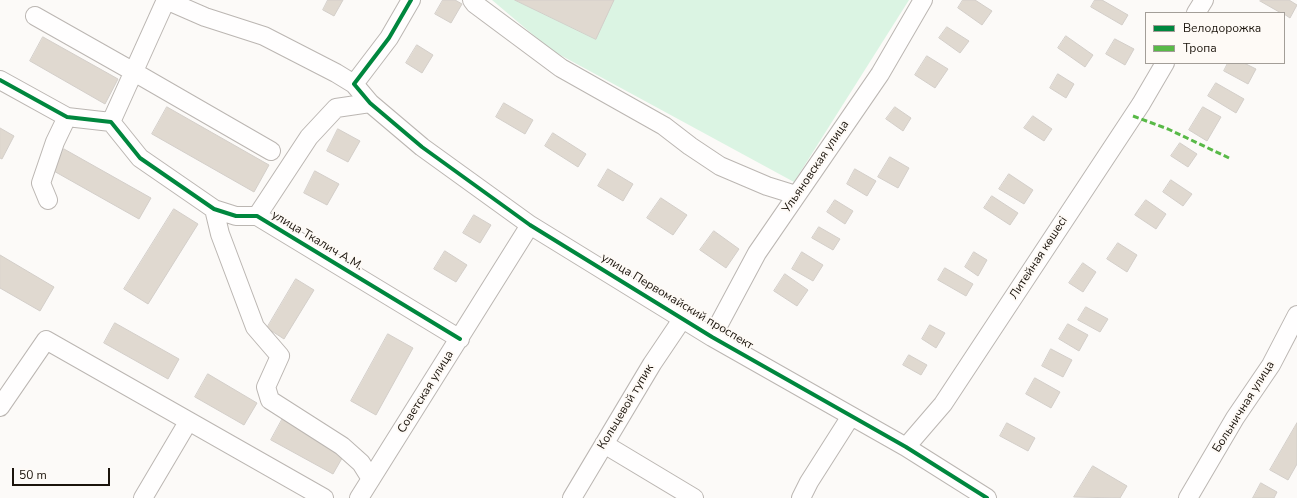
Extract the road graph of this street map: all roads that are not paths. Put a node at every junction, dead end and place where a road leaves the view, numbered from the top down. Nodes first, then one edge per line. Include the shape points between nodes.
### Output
1 (166, 0) edge
2 (411, 0) edge
3 (472, 0) edge
4 (923, 0) edge
5 (1204, 0) edge
6 (1197, 12) edge
7 (35, 16) dead end
8 (1165, 64) edge
9 (134, 72) junction
10 (0, 80) edge
11 (354, 84) junction
12 (370, 103) junction
13 (67, 117) junction
14 (111, 122) junction
15 (271, 152) dead end
16 (796, 195) junction
17 (48, 200) dead end
18 (214, 209) junction
19 (257, 216) junction
20 (530, 224) junction
21 (1297, 315) edge
22 (682, 318) junction
23 (712, 336) junction
24 (460, 339) junction
25 (0, 407) edge
26 (850, 416) junction
27 (188, 422) junction
28 (604, 444) junction
29 (906, 447) junction
30 (371, 479) junction
31 (143, 498) edge
32 (324, 498) edge
33 (359, 498) edge
34 (572, 498) edge
35 (694, 498) edge
36 (801, 498) edge
37 (987, 498) edge
38 (1188, 498) edge

1 - 9 street
1 - 11 street, улица Первомайский проспект via 204,17 264,36
2 - 11 street via 389,38
3 - 16 street via 561,68 664,126 720,166
4 - 16 street, Ульяновская улица via 880,74
5 - 6 street
7 - 9 street
8 - 29 street, Литейная көшесі via 943,404
9 - 14 street
9 - 15 street
10 - 13 street
11 - 12 street, улица Первомайский проспект
12 - 19 street via 336,108 309,137
12 - 20 street, улица Первомайский проспект via 422,147
13 - 14 street
13 - 17 street via 55,142 41,183
14 - 18 street, улица Ткалич А.М. via 140,158
16 - 23 street, Ульяновская улица via 757,253
18 - 19 street, улица Ткалич А.М. via 236,216
18 - 30 street via 220,234 255,326 280,356 266,387 270,400 342,446 361,463
19 - 24 street, улица Ткалич А.М.
20 - 22 street, улица Первомайский проспект
20 - 24 street, Советская улица
21 - 38 street, Больничная улица via 1271,365 1235,418
22 - 23 street, улица Первомайский проспект
22 - 28 street, Кольцевой тупик
23 - 26 street, улица Первомайский проспект
24 - 30 street, Советская улица
25 - 27 street via 46,340
26 - 29 street, улица Первомайский проспект
26 - 36 street
27 - 31 street
27 - 32 street
28 - 34 street, Кольцевой тупик
28 - 35 street
29 - 37 street, улица Первомайский проспект
30 - 33 street, Советская улица

